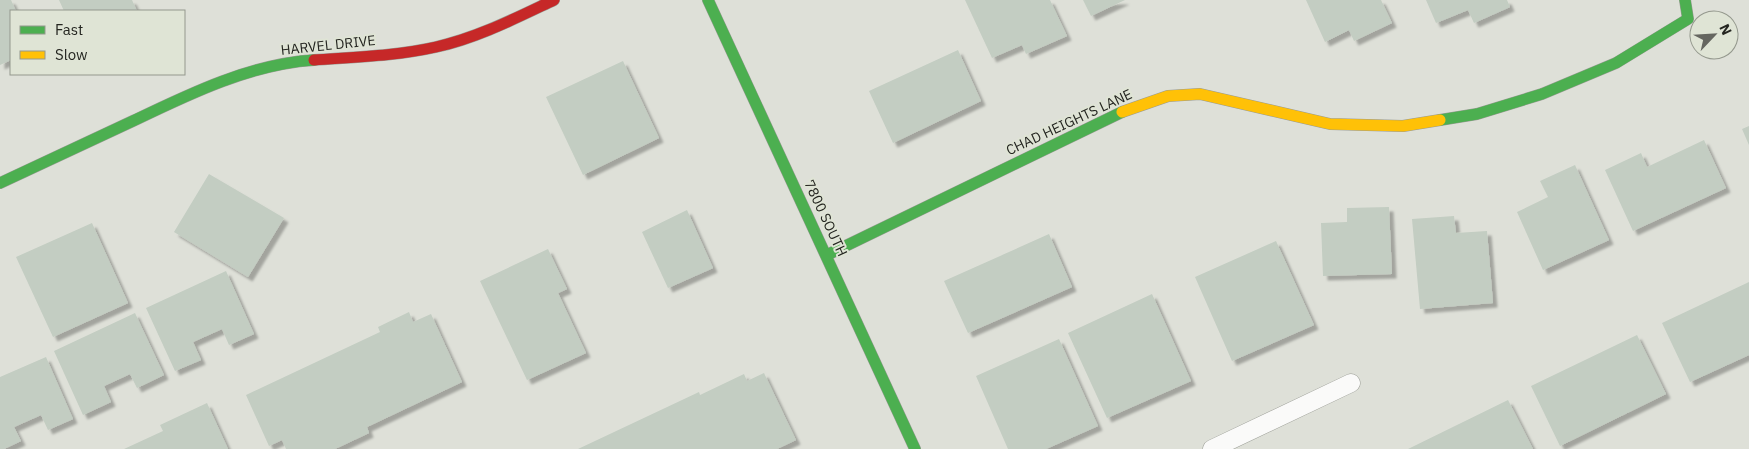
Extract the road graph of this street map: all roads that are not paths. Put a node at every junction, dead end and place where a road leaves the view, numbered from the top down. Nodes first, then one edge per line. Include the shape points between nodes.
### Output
1 (554, 0) edge
2 (708, 0) edge
3 (1685, 0) edge
4 (0, 183) edge
5 (827, 254) junction
6 (1351, 383) dead end
7 (915, 449) edge
8 (1212, 449) edge

1 - 4 street, HARVEL DRIVE via 494,28 437,47 387,55 293,62 241,74 177,100
2 - 5 street, 7800 SOUTH
3 - 5 street, CHAD HEIGHTS LANE via 1688,20 1616,63 1542,94 1477,114 1403,126 1330,124 1200,94 1168,96 1128,109
5 - 7 street, 7800 SOUTH
6 - 8 lane

